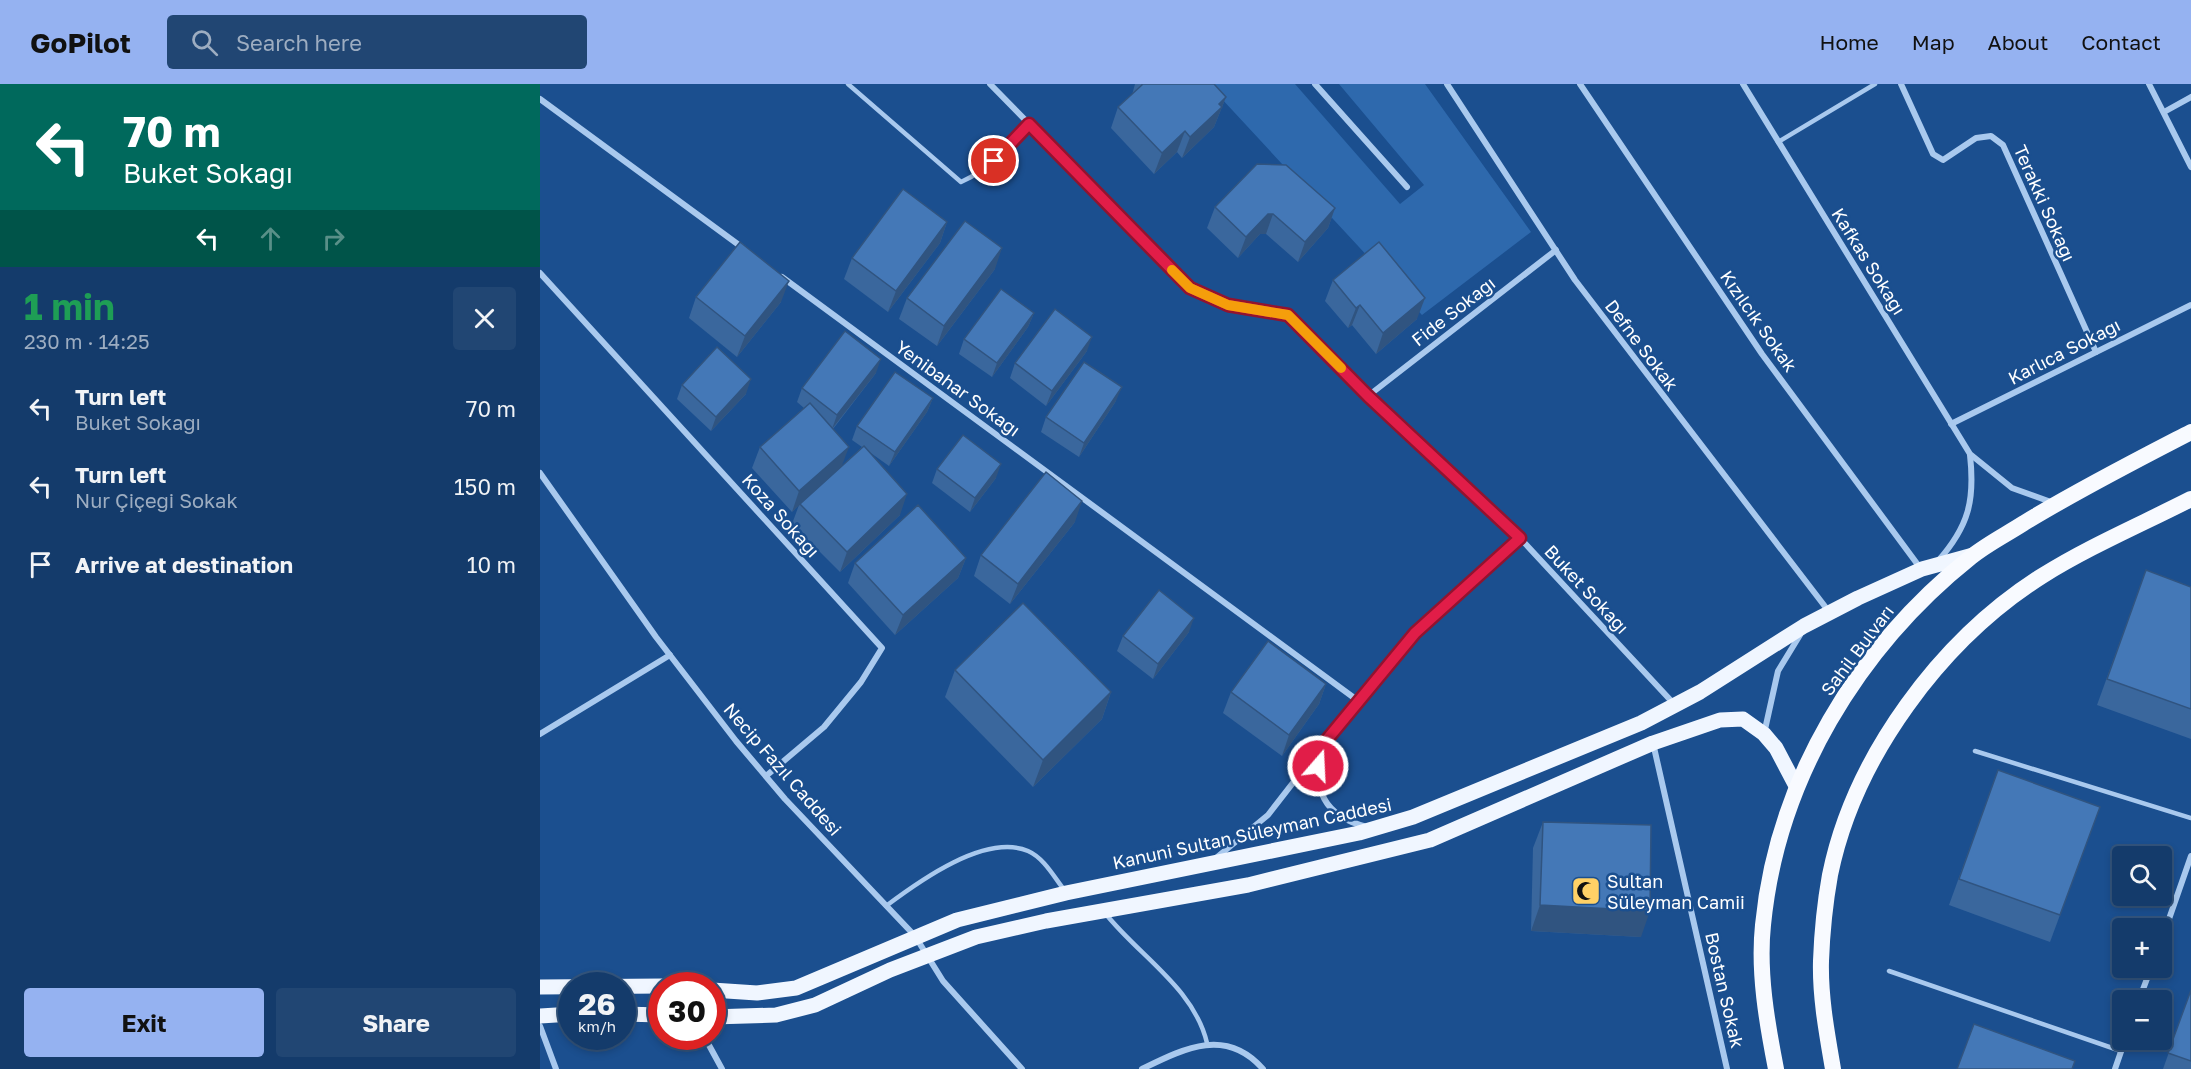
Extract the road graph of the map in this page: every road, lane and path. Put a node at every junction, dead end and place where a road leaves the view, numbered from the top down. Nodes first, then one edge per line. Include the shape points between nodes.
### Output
1 (848, 84) edge
2 (990, 84) edge
3 (1315, 84) edge
4 (1447, 84) edge
5 (1580, 84) edge
6 (1743, 84) edge
7 (1875, 84) edge
8 (1901, 84) edge
9 (2149, 84) edge
10 (2191, 97) edge
11 (540, 99) edge
12 (2164, 112) junction
13 (1029, 124) junction
14 (1778, 142) junction
15 (2191, 167) edge
16 (1407, 187) dead end
17 (1556, 250) junction
18 (747, 251) edge
19 (775, 272) edge
20 (540, 273) edge
21 (2191, 305) edge
22 (2096, 352) junction
23 (1368, 396) junction
24 (1952, 424) junction
25 (2191, 432) edge
26 (1970, 454) junction
27 (540, 473) edge
28 (2191, 500) edge
29 (2056, 504) junction
30 (1520, 538) junction
31 (1972, 555) junction
32 (1928, 567) junction
33 (1830, 613) junction
34 (1804, 626) junction
35 (670, 655) junction
36 (1357, 700) junction
37 (1675, 705) junction
38 (540, 734) edge
39 (1764, 734) junction
40 (1325, 742) junction
41 (1653, 743) junction
42 (1975, 750) dead end
43 (766, 776) junction
44 (1796, 786) junction
45 (2191, 818) edge
46 (1373, 829) junction
47 (2191, 856) edge
48 (1208, 864) junction
49 (1066, 893) junction
50 (886, 906) junction
51 (1103, 911) junction
52 (2169, 918) edge
53 (915, 936) junction
54 (928, 955) junction
55 (1888, 971) dead end
56 (648, 986) edge
57 (540, 987) edge
58 (726, 991) edge
59 (558, 1015) edge
60 (540, 1016) edge
61 (726, 1016) edge
62 (540, 1026) edge
63 (1207, 1043) junction
64 (712, 1050) edge
65 (2121, 1051) joint
66 (556, 1069) edge
67 (722, 1069) edge
68 (1022, 1069) edge
69 (1142, 1069) edge
70 (1263, 1069) edge
71 (1727, 1069) edge
72 (1776, 1069) edge
73 (1833, 1069) edge
74 (2115, 1069) edge

1 - 13 lane via 961,182 980,174
2 - 13 street, Buket Sokağı
3 - 16 street
4 - 17 street, Defne Sokak
5 - 32 street, Kızılcık Sokak via 1762,354
6 - 14 street, Kafkas Sokağı
7 - 14 lane
8 - 22 street, Terakki Sokağı via 1933,154 1943,160 1976,138 1991,136 2004,145
9 - 12 street
10 - 12 street
11 - 18 street
12 - 15 street
13 - 23 street, Buket Sokağı via 1190,288 1228,305 1288,315
14 - 24 street, Kafkas Sokağı
17 - 23 street, Fide Sokağı
17 - 33 street, Defne Sokak via 1664,399
19 - 36 street, Yenibahar Sokağı
20 - 43 street, Koza Sokağı via 882,648 861,682 824,727
21 - 22 street, Karlıca Sokağı
22 - 24 street, Karlıca Sokağı
23 - 30 street, Buket Sokağı
24 - 26 street, Kafkas Sokağı
25 - 29 highway, Sahil Bulvarı
26 - 29 street via 2012,488
26 - 32 street via 1972,498 1966,520 1950,548
27 - 35 street, Necip Fazıl Caddesi
28 - 73 highway via 2043,575 1997,608 1978,623 1921,686 1884,742 1848,815 1830,875 1821,963
29 - 31 highway, Sahil Bulvarı
30 - 36 street via 1415,633
30 - 37 street, Buket Sokağı
31 - 32 main road, Kanuni Sultan Süleyman Caddesi
31 - 44 highway, Sahil Bulvarı via 1905,617 1853,681
32 - 33 main road, Kanuni Sultan Süleyman Caddesi
33 - 34 main road, Kanuni Sultan Süleyman Caddesi
34 - 37 main road, Kanuni Sultan Süleyman Caddesi
34 - 39 street via 1778,671
35 - 38 street
35 - 43 street, Necip Fazıl Caddesi
36 - 40 street
37 - 46 main road, Kanuni Sultan Süleyman Caddesi via 1531,771
39 - 41 main road via 1743,719 1720,720
39 - 44 main road
40 - 46 street via 1318,766 1325,800 1347,822
40 - 48 street via 1268,814
41 - 51 main road via 1430,840 1248,885
41 - 71 street, Bostan Sokak
42 - 45 lane
43 - 50 street, Necip Fazıl Caddesi
44 - 72 highway, Sahil Bulvarı via 1781,828 1762,927 1763,981
46 - 48 main road, Kanuni Sultan Süleyman Caddesi
47 - 52 street
48 - 49 main road, Kanuni Sultan Süleyman Caddesi
49 - 50 lane via 1039,857 1006,846 981,852 923,878
49 - 53 main road, Kanuni Sultan Süleyman Caddesi via 957,920
50 - 53 street, Necip Fazıl Caddesi
51 - 54 main road via 976,937
51 - 63 lane via 1185,996 1199,1017
53 - 54 street, Necip Fazıl Caddesi
53 - 58 main road, Kanuni Sultan Süleyman Caddesi via 796,988 757,993
54 - 61 main road via 815,1005 776,1014
54 - 68 street, Necip Fazıl Caddesi via 943,981
55 - 65 lane
56 - 57 main road
59 - 60 main road
62 - 66 street
63 - 69 street
63 - 70 street via 1229,1044
64 - 67 street
65 - 74 street

